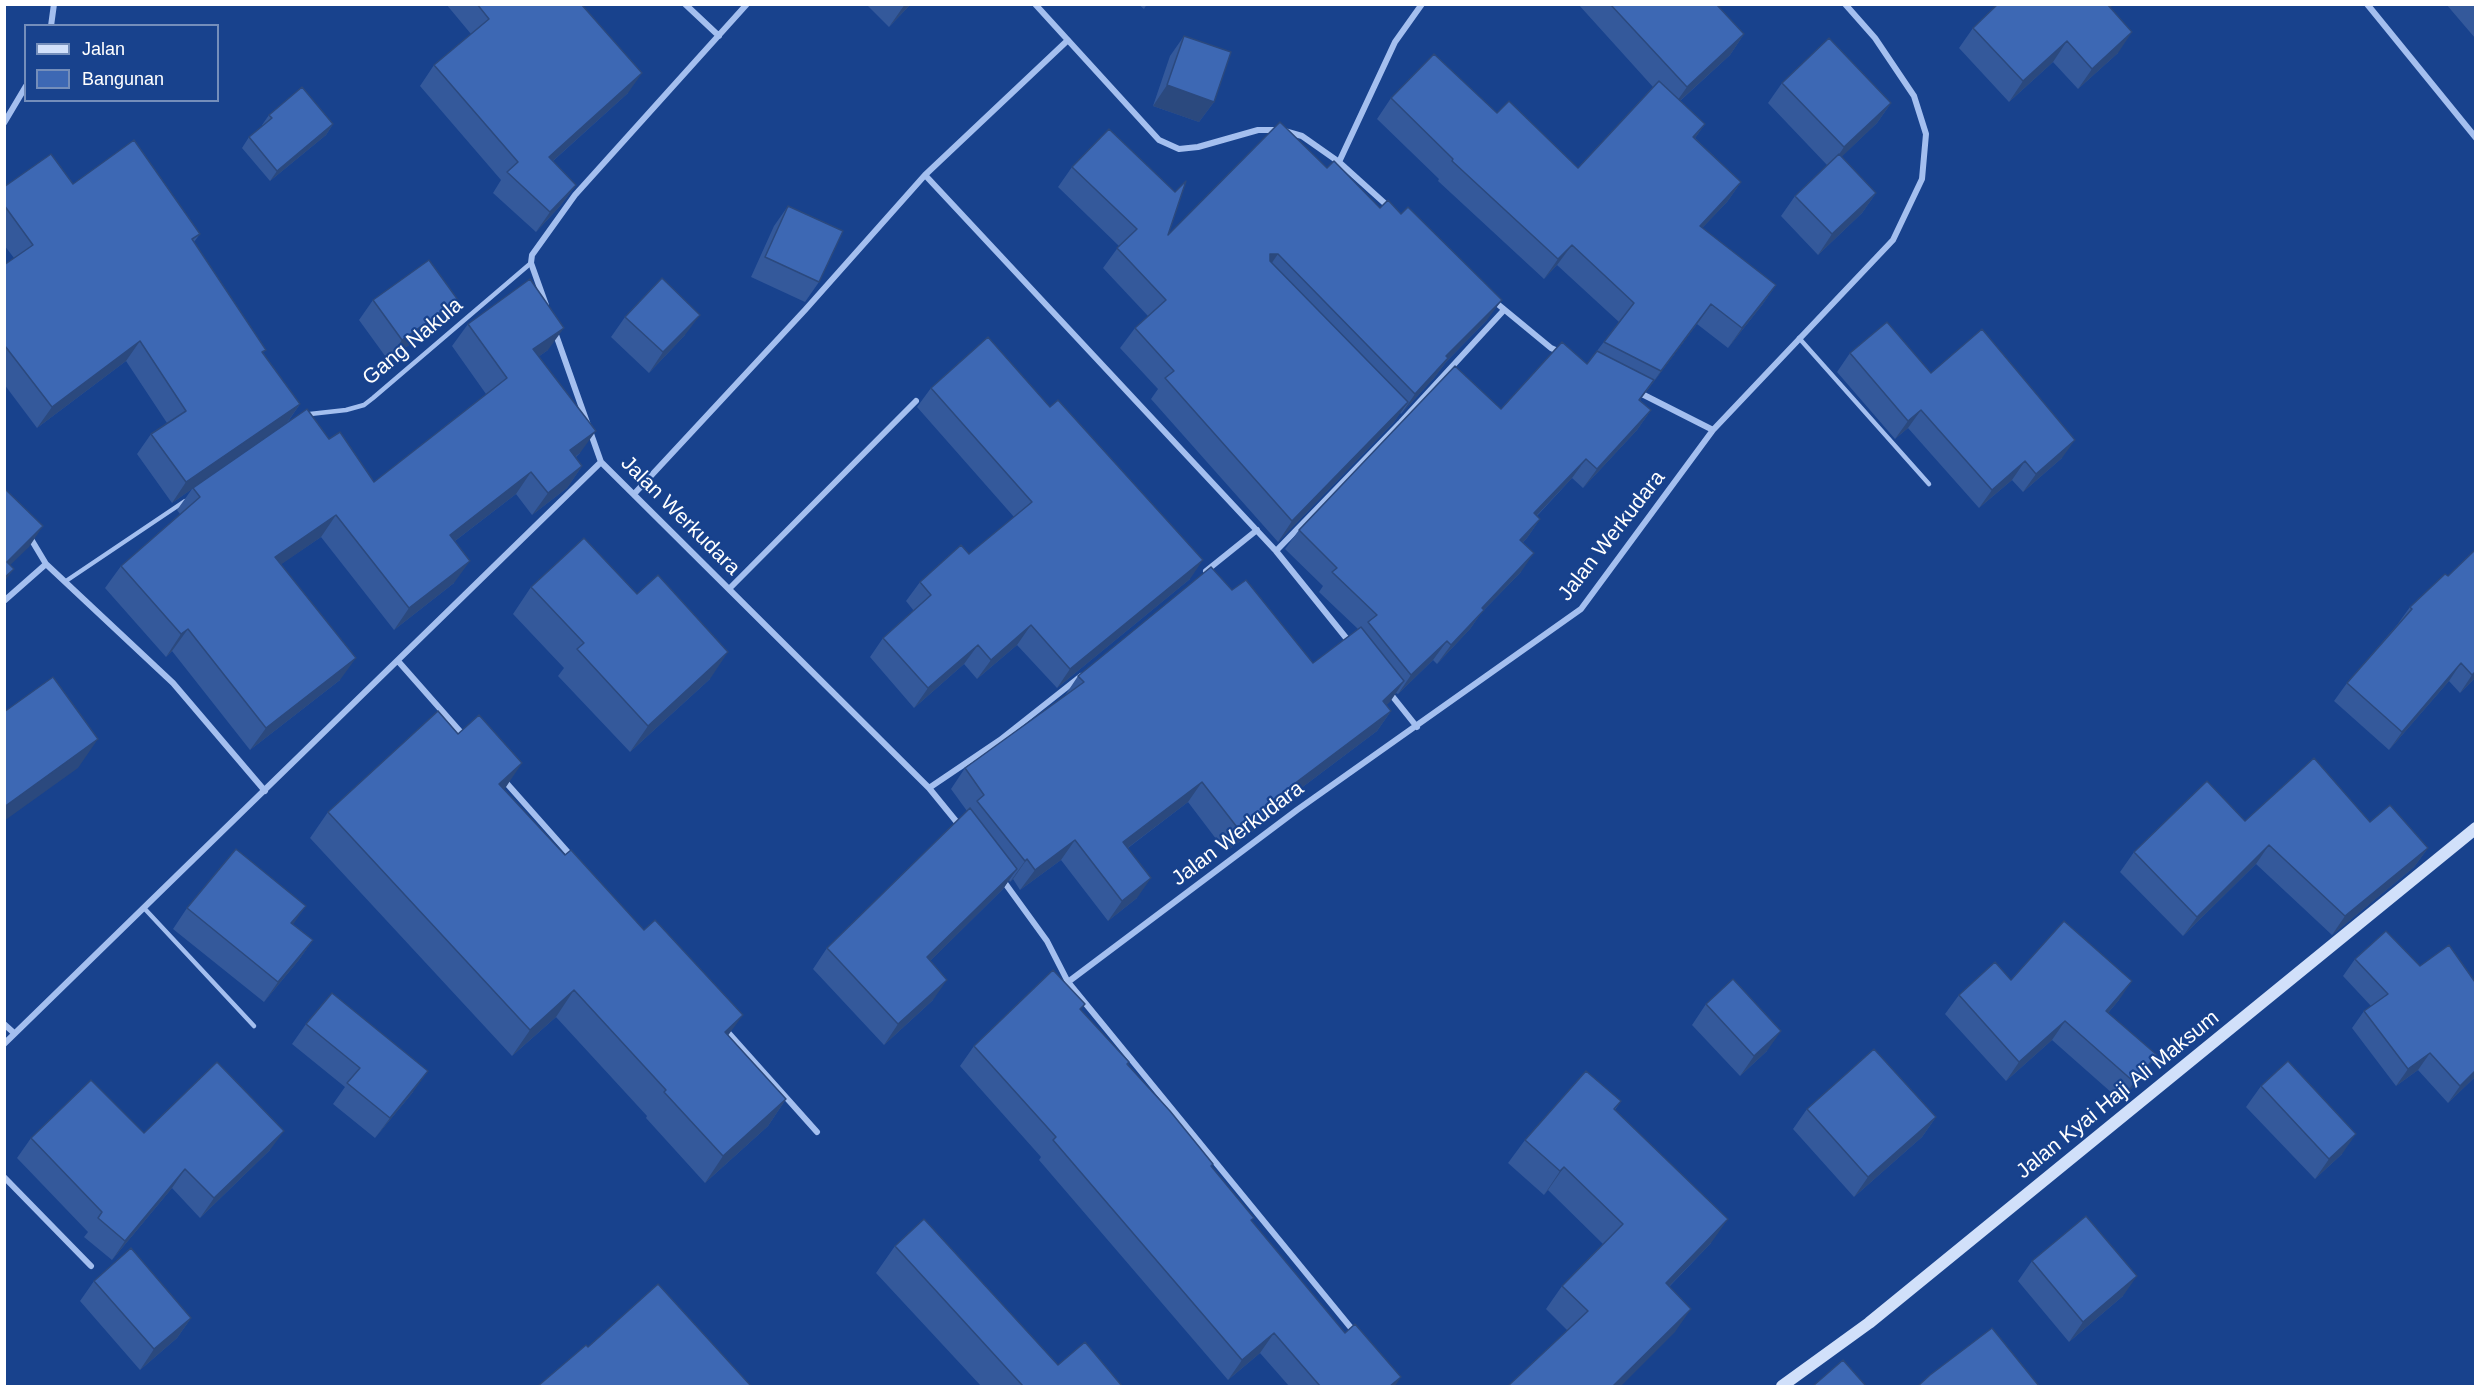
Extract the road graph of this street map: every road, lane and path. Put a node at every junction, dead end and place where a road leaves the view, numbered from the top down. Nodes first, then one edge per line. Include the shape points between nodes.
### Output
1 (54, 4) edge
2 (685, 4) edge
3 (747, 4) edge
4 (1035, 4) edge
5 (1422, 4) edge
6 (1845, 4) edge
7 (2367, 4) edge
8 (51, 24) edge
9 (719, 36) junction
10 (1068, 40) junction
11 (24, 89) edge
12 (4, 123) edge
13 (2475, 138) edge
14 (1338, 162) junction
15 (925, 175) junction
16 (1400, 216) edge
17 (531, 263) junction
18 (1487, 295) edge
19 (546, 307) edge
20 (1504, 310) junction
21 (554, 329) edge
22 (1799, 338) junction
23 (1571, 358) edge
24 (1632, 389) edge
25 (916, 401) dead end
26 (1393, 414) edge
27 (303, 418) edge
28 (1401, 422) junction
29 (1713, 430) junction
30 (601, 462) junction
31 (1929, 484) dead end
32 (634, 493) junction
33 (193, 495) edge
34 (22, 525) edge
35 (1257, 530) junction
36 (1276, 551) junction
37 (46, 564) junction
38 (1196, 580) edge
39 (66, 581) junction
40 (729, 589) junction
41 (4, 601) edge
42 (1358, 653) edge
43 (398, 661) junction
44 (1083, 674) edge
45 (1387, 690) edge
46 (1417, 727) junction
47 (469, 741) edge
48 (493, 768) edge
49 (929, 788) junction
50 (266, 791) junction
51 (2475, 828) edge
52 (964, 831) edge
53 (580, 866) edge
54 (999, 876) edge
55 (144, 909) junction
56 (1068, 982) junction
57 (4, 1024) edge
58 (722, 1025) edge
59 (254, 1026) dead end
60 (14, 1033) junction
61 (4, 1044) edge
62 (817, 1132) dead end
63 (4, 1177) edge
64 (91, 1266) dead end
65 (1361, 1341) edge
66 (1782, 1386) edge

1 - 8 street
2 - 9 street
3 - 9 street
4 - 10 street
5 - 14 street via 1395,42
6 - 22 street, Jalan Werkudara via 1875,38 1914,96 1926,134 1922,179 1893,240
7 - 13 street
9 - 17 street via 575,195 532,255
10 - 14 street via 1159,140 1179,149 1258,130 1281,130 1302,136
10 - 15 street
11 - 12 street
14 - 16 street
15 - 32 street via 806,310
15 - 35 street
17 - 19 street
17 - 27 lane, Gang Nakula via 374,399 346,410
18 - 20 street
20 - 23 street via 1551,348
20 - 28 street
21 - 30 street, Jalan Werkudara
22 - 29 street, Jalan Werkudara
22 - 31 lane
24 - 29 street
25 - 40 street
26 - 28 street
28 - 36 street
29 - 46 street, Jalan Werkudara via 1581,609
30 - 32 street, Jalan Werkudara
30 - 43 street
32 - 40 street, Jalan Werkudara
33 - 39 lane
34 - 37 street
35 - 36 street
35 - 38 street
36 - 42 street
37 - 39 street
37 - 41 street
39 - 50 street via 173,683
40 - 49 street, Jalan Werkudara
43 - 47 street
43 - 50 street
44 - 49 street via 1000,740
45 - 46 street
46 - 56 street, Jalan Werkudara via 1297,810
48 - 53 street
49 - 52 street, Jalan Werkudara
50 - 55 street
51 - 66 street, Jalan Kyai Haji Ali Maksum via 1869,1323
54 - 56 street via 1047,941
55 - 59 lane
55 - 60 street
56 - 65 street
57 - 60 street
58 - 62 street
60 - 61 street
63 - 64 street

